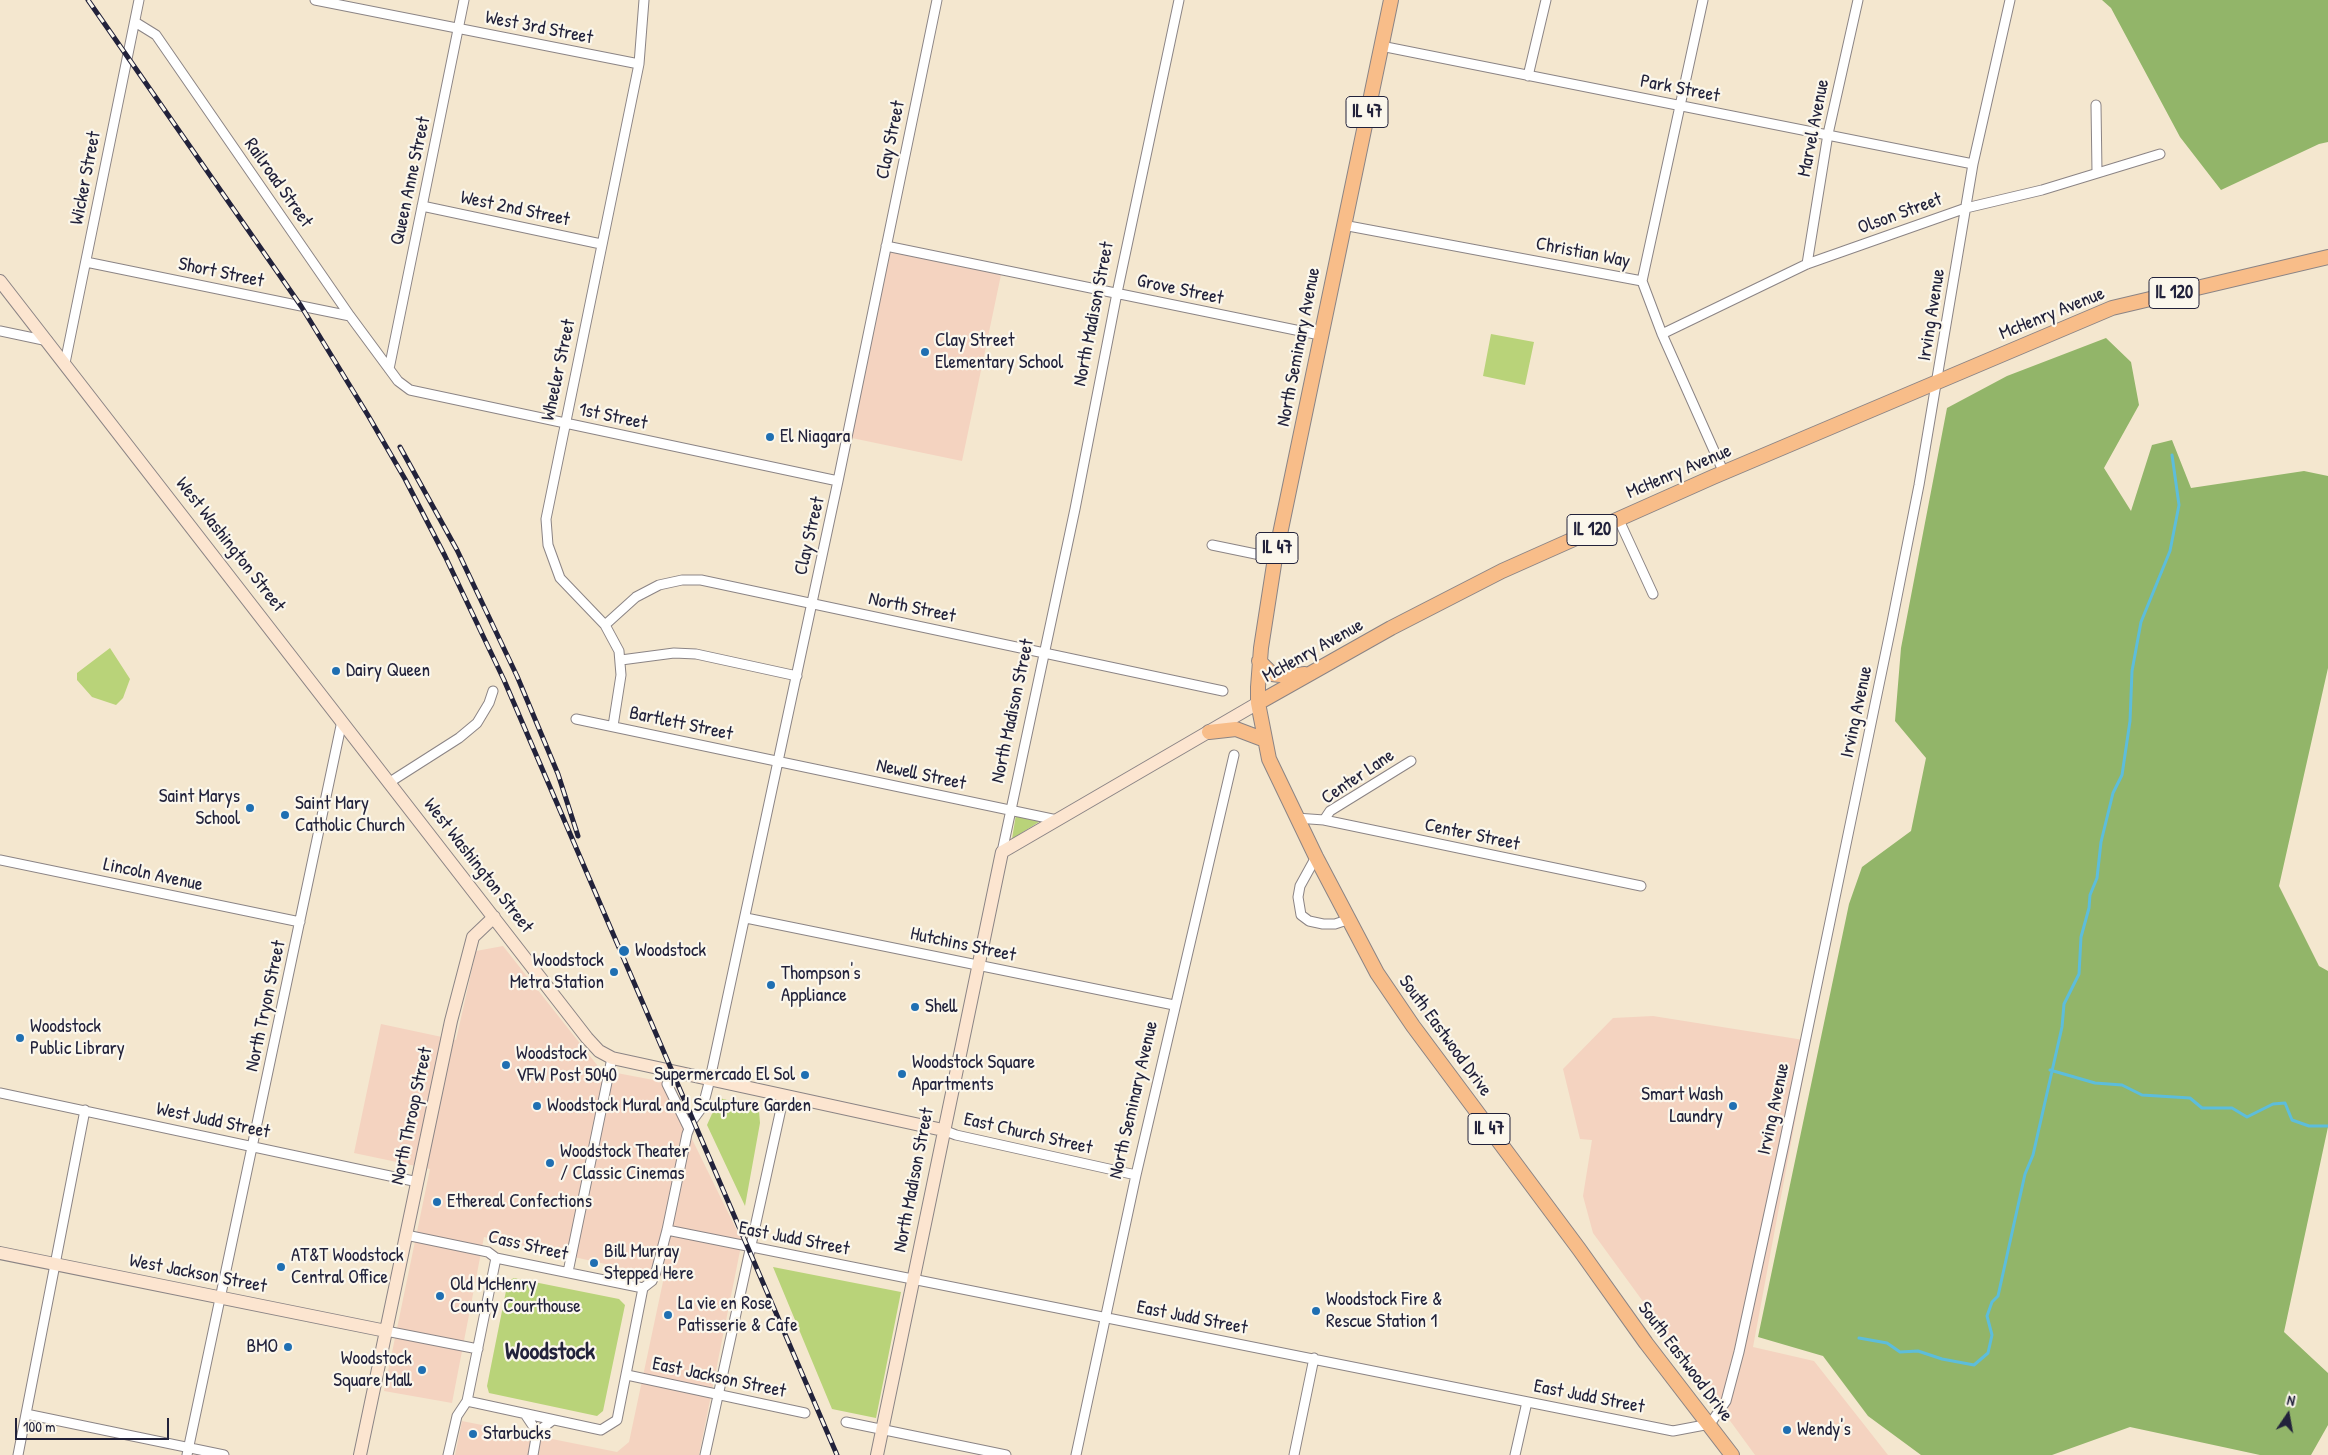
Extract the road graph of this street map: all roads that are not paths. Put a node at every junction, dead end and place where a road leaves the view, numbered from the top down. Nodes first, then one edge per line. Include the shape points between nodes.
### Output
1 (139, 0) edge
2 (315, 0) edge
3 (464, 0) edge
4 (644, 0) edge
5 (937, 0) edge
6 (1179, 0) edge
7 (1391, 0) edge
8 (1546, 0) edge
9 (1703, 0) edge
10 (1858, 0) edge
11 (2010, 0) edge
12 (135, 22) junction
13 (458, 28) junction
14 (1381, 46) junction
15 (638, 64) junction
16 (1528, 76) junction
17 (2096, 105) dead end
18 (1680, 106) junction
19 (1828, 134) junction
20 (2160, 154) dead end
21 (1973, 164) junction
22 (2097, 172) junction
23 (422, 206) junction
24 (1966, 208) junction
25 (1343, 225) junction
26 (602, 244) junction
27 (886, 246) junction
28 (2328, 257) edge
29 (86, 262) junction
30 (1807, 264) junction
31 (0, 281) edge
32 (1642, 281) junction
33 (1117, 293) junction
34 (350, 316) junction
35 (0, 332) edge
36 (1662, 334) junction
37 (1320, 335) junction
38 (48, 341) junction
39 (65, 363) junction
40 (389, 369) junction
41 (1937, 382) junction
42 (564, 423) junction
43 (1724, 473) junction
44 (838, 481) junction
45 (1618, 518) junction
46 (1212, 545) dead end
47 (1275, 558) junction
48 (1653, 594) dead end
49 (811, 603) junction
50 (605, 625) junction
51 (1044, 652) junction
52 (621, 660) junction
53 (1260, 661) junction
54 (1310, 674) junction
55 (797, 676) junction
56 (492, 691) dead end
57 (1223, 691) dead end
58 (1258, 703) junction
59 (576, 719) dead end
60 (342, 721) junction
61 (613, 726) junction
62 (1209, 732) junction
63 (1265, 740) junction
64 (1234, 754) dead end
65 (1410, 761) dead end
66 (779, 762) junction
67 (390, 782) junction
68 (1011, 810) junction
69 (1296, 818) junction
70 (1057, 820) junction
71 (1324, 820) junction
72 (1002, 852) junction
73 (1316, 857) junction
74 (0, 860) edge
75 (1641, 886) dead end
76 (494, 917) junction
77 (746, 918) junction
78 (1347, 920) junction
79 (300, 922) junction
80 (978, 965) junction
81 (1174, 1005) junction
82 (612, 1058) junction
83 (710, 1079) junction
84 (667, 1084) dead end
85 (0, 1093) edge
86 (784, 1095) junction
87 (85, 1110) junction
88 (689, 1129) junction
89 (943, 1130) junction
90 (252, 1147) junction
91 (1136, 1175) junction
92 (418, 1182) junction
93 (667, 1230) junction
94 (406, 1235) junction
95 (751, 1247) junction
96 (0, 1253) edge
97 (496, 1258) junction
98 (54, 1264) junction
99 (568, 1272) junction
100 (913, 1279) junction
101 (643, 1288) junction
102 (222, 1297) junction
103 (1105, 1318) junction
104 (386, 1331) junction
105 (478, 1348) junction
106 (1314, 1358) junction
107 (627, 1375) junction
108 (718, 1394) junction
109 (467, 1401) junction
110 (1527, 1402) junction
111 (805, 1413) dead end
112 (26, 1414) junction
113 (525, 1414) junction
114 (553, 1420) junction
115 (846, 1422) dead end
116 (1710, 1424) junction
117 (882, 1428) junction
118 (537, 1432) junction
119 (188, 1451) edge
120 (18, 1455) edge
121 (224, 1455) edge
122 (360, 1455) edge
123 (448, 1455) edge
124 (533, 1455) edge
125 (705, 1455) edge
126 (877, 1455) edge
127 (1006, 1455) edge
128 (1076, 1455) edge
129 (1294, 1455) edge
130 (1515, 1455) edge
131 (1732, 1455) edge

1 - 12 street, Wicker Street
2 - 13 street, West 3rd Street
3 - 13 street, Queen Anne Street
4 - 15 street, Wheeler Street
5 - 27 street, Clay Street
6 - 33 street, North Madison Street
7 - 14 main road, North Seminary Avenue / IL 47
8 - 16 street
9 - 18 street
10 - 19 street, Marvel Avenue
11 - 21 street, Irving Avenue
12 - 29 street, Wicker Street
12 - 34 street, Railroad Street via 156,36
13 - 15 street, West 3rd Street
13 - 23 street, Queen Anne Street
14 - 16 street, Park Street
14 - 25 main road, North Seminary Avenue / IL 47
15 - 26 street, Wheeler Street
16 - 18 street, Park Street
17 - 22 street
18 - 19 street, Park Street
18 - 32 street
19 - 21 street, Park Street
19 - 30 street, Marvel Avenue
20 - 22 street, Olson Street
21 - 24 street, Irving Avenue
22 - 24 street, Olson Street via 2042,190
23 - 26 street, West 2nd Street
23 - 40 street, Queen Anne Street
24 - 30 street, Olson Street
24 - 41 street, Irving Avenue
25 - 32 street, Christian Way
25 - 37 main road, North Seminary Avenue / IL 47
26 - 42 street, Wheeler Street
27 - 33 street, Grove Street
27 - 44 street, Clay Street
28 - 41 main road, McHenry Avenue / IL 120 via 2112,308
29 - 34 street, Short Street
29 - 39 street, Wicker Street
30 - 36 street, Olson Street
31 - 38 main road, West Washington Street
32 - 36 street, Christian Way
33 - 37 street, Grove Street
33 - 51 street, North Madison Street
34 - 40 street, Railroad Street
35 - 38 street
36 - 43 street, Christian Way
37 - 47 main road, North Seminary Avenue / IL 47
38 - 39 main road, West Washington Street
39 - 60 main road, West Washington Street
40 - 42 street, 1st Street via 410,390
41 - 43 main road, McHenry Avenue / IL 120
41 - 116 street, Irving Avenue via 1894,612 1755,1277 1726,1401
42 - 44 street, 1st Street
42 - 50 street, Wheeler Street via 546,519 548,544 560,578
43 - 45 main road, McHenry Avenue / IL 120
44 - 49 street, Clay Street
45 - 48 street
45 - 54 main road, McHenry Avenue / IL 120 via 1502,571 1390,628
46 - 47 street
47 - 53 main road, North Seminary Avenue / IL 47
49 - 50 street, North Street via 701,580 682,580 659,585 636,597
49 - 51 street, North Street
49 - 55 street, Clay Street
50 - 52 street, Wheeler Street
51 - 57 street, North Street
51 - 68 street, North Madison Street
52 - 55 street via 674,652 696,654
52 - 61 street, Wheeler Street
53 - 54 main road via 1272,674
53 - 58 main road, North Seminary Avenue / IL 47
54 - 58 main road, McHenry Avenue / IL 120
55 - 66 street, Clay Street
56 - 67 street via 477,723
58 - 62 main road, McHenry Avenue / IL 120
58 - 63 main road, South Eastwood Drive / IL 47
59 - 61 street, Bartlett Street
60 - 67 main road, West Washington Street
60 - 79 street, North Tryon Street
61 - 66 street, Bartlett Street
62 - 63 main road via 1236,729
62 - 70 main road, McHenry Avenue / IL 120
63 - 69 main road, South Eastwood Drive / IL 47 via 1269,759
64 - 81 street, North Seminary Avenue
65 - 71 street, Center Lane via 1330,812
66 - 68 street, Newell Street
66 - 77 street, Clay Street
67 - 76 main road, West Washington Street
68 - 70 street, Newell Street
68 - 72 street, North Madison Street
69 - 71 street, Center Street
69 - 73 main road, South Eastwood Drive / IL 47
70 - 72 main road, McHenry Avenue / IL 120
71 - 75 street, Center Street
72 - 80 main road, North Madison Street
73 - 78 main road, South Eastwood Drive / IL 47
73 - 78 street via 1300,886 1301,914 1310,921 1323,924
74 - 79 street, Lincoln Avenue
76 - 82 main road, West Washington Street via 587,1038 599,1051
76 - 92 main road, North Throop Street via 473,937 451,1021
77 - 80 street, Hutchins Street
77 - 83 street, Clay Street
78 - 116 main road, South Eastwood Drive / IL 47 via 1377,973 1413,1026 1646,1343
79 - 90 street, North Tryon Street
80 - 81 street, Hutchins Street
80 - 89 main road, North Madison Street
81 - 91 street, North Seminary Avenue
82 - 83 main road, West Washington Street
82 - 99 street
83 - 86 main road, West Washington Street
83 - 88 street, Clay Street via 703,1106
84 - 88 street
85 - 87 street, West Judd Street
86 - 89 main road, West Washington Street
86 - 95 street
87 - 90 street, West Judd Street
87 - 98 street
88 - 93 street, Clay Street
89 - 91 street, East Church Street
89 - 100 main road, North Madison Street
90 - 92 street, West Judd Street
90 - 102 street, North Tryon Street
91 - 103 street, North Seminary Avenue
92 - 94 main road, North Throop Street
93 - 95 street, East Judd Street
93 - 101 street, Clay Street via 656,1272 652,1281
94 - 97 street, Cass Street via 488,1252
94 - 104 main road, North Throop Street
95 - 100 street, East Judd Street
95 - 108 street
96 - 98 main road, West Jackson Street
97 - 99 street, Cass Street
97 - 105 street
98 - 102 main road, West Jackson Street
98 - 112 street
99 - 101 street, Cass Street
100 - 103 street, East Judd Street
100 - 117 main road, North Madison Street
101 - 107 street
102 - 104 main road, West Jackson Street
102 - 119 street, North Tryon Street
103 - 106 street, East Judd Street
103 - 128 street, North Seminary Avenue
104 - 105 street, West Jackson Street
104 - 122 main road, North Throop Street
105 - 109 street
106 - 110 street, East Judd Street
106 - 129 street
107 - 108 street, East Jackson Street
107 - 114 street via 617,1420 601,1430
108 - 111 street, East Jackson Street
108 - 125 street
109 - 113 street
109 - 123 street via 457,1416
110 - 116 street, East Judd Street via 1673,1431
110 - 130 street
112 - 119 street
112 - 120 street
113 - 114 street
113 - 118 street
114 - 118 street
115 - 117 street
116 - 131 main road, South Eastwood Drive / IL 47
117 - 126 main road, North Madison Street
117 - 127 street
118 - 124 street
119 - 121 street

